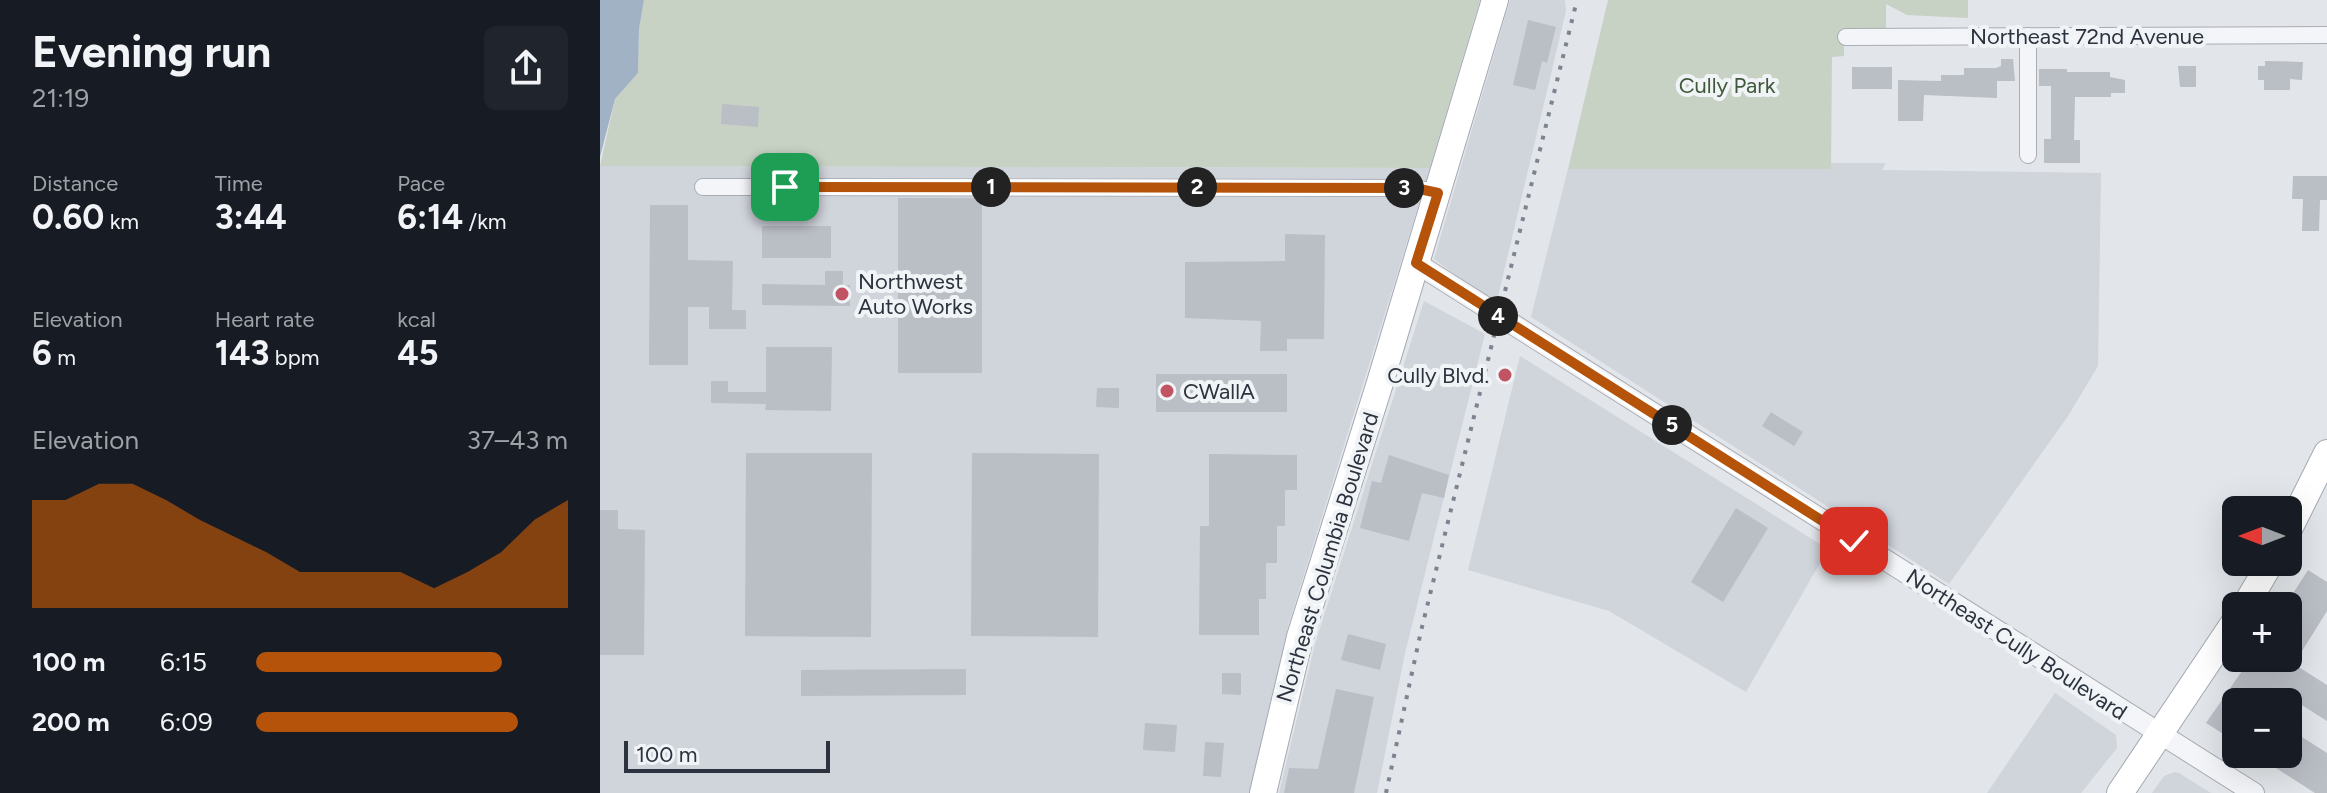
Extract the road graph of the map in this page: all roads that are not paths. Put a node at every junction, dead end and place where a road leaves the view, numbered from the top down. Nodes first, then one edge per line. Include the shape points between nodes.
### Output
1 (1495, 0) edge
2 (2327, 35) edge
3 (2028, 36) junction
4 (1846, 37) dead end
5 (2028, 155) dead end
6 (703, 187) dead end
7 (1438, 193) junction
8 (1416, 263) junction
9 (2327, 453) edge
10 (2302, 503) edge
11 (2222, 641) edge
12 (2160, 734) junction
13 (1263, 793) edge
14 (2120, 793) edge
15 (2254, 793) edge

1 - 7 main road, Northeast Columbia Boulevard
2 - 3 street, Northeast 72nd Avenue
3 - 4 street, Northeast 72nd Avenue
3 - 5 street
6 - 7 street via 1415,188
7 - 8 main road, Northeast Columbia Boulevard
8 - 12 street, Northeast Cully Boulevard
8 - 13 main road, Northeast Columbia Boulevard via 1300,637
9 - 10 main road
11 - 12 main road
12 - 14 main road
12 - 15 street, Northeast Cully Boulevard

